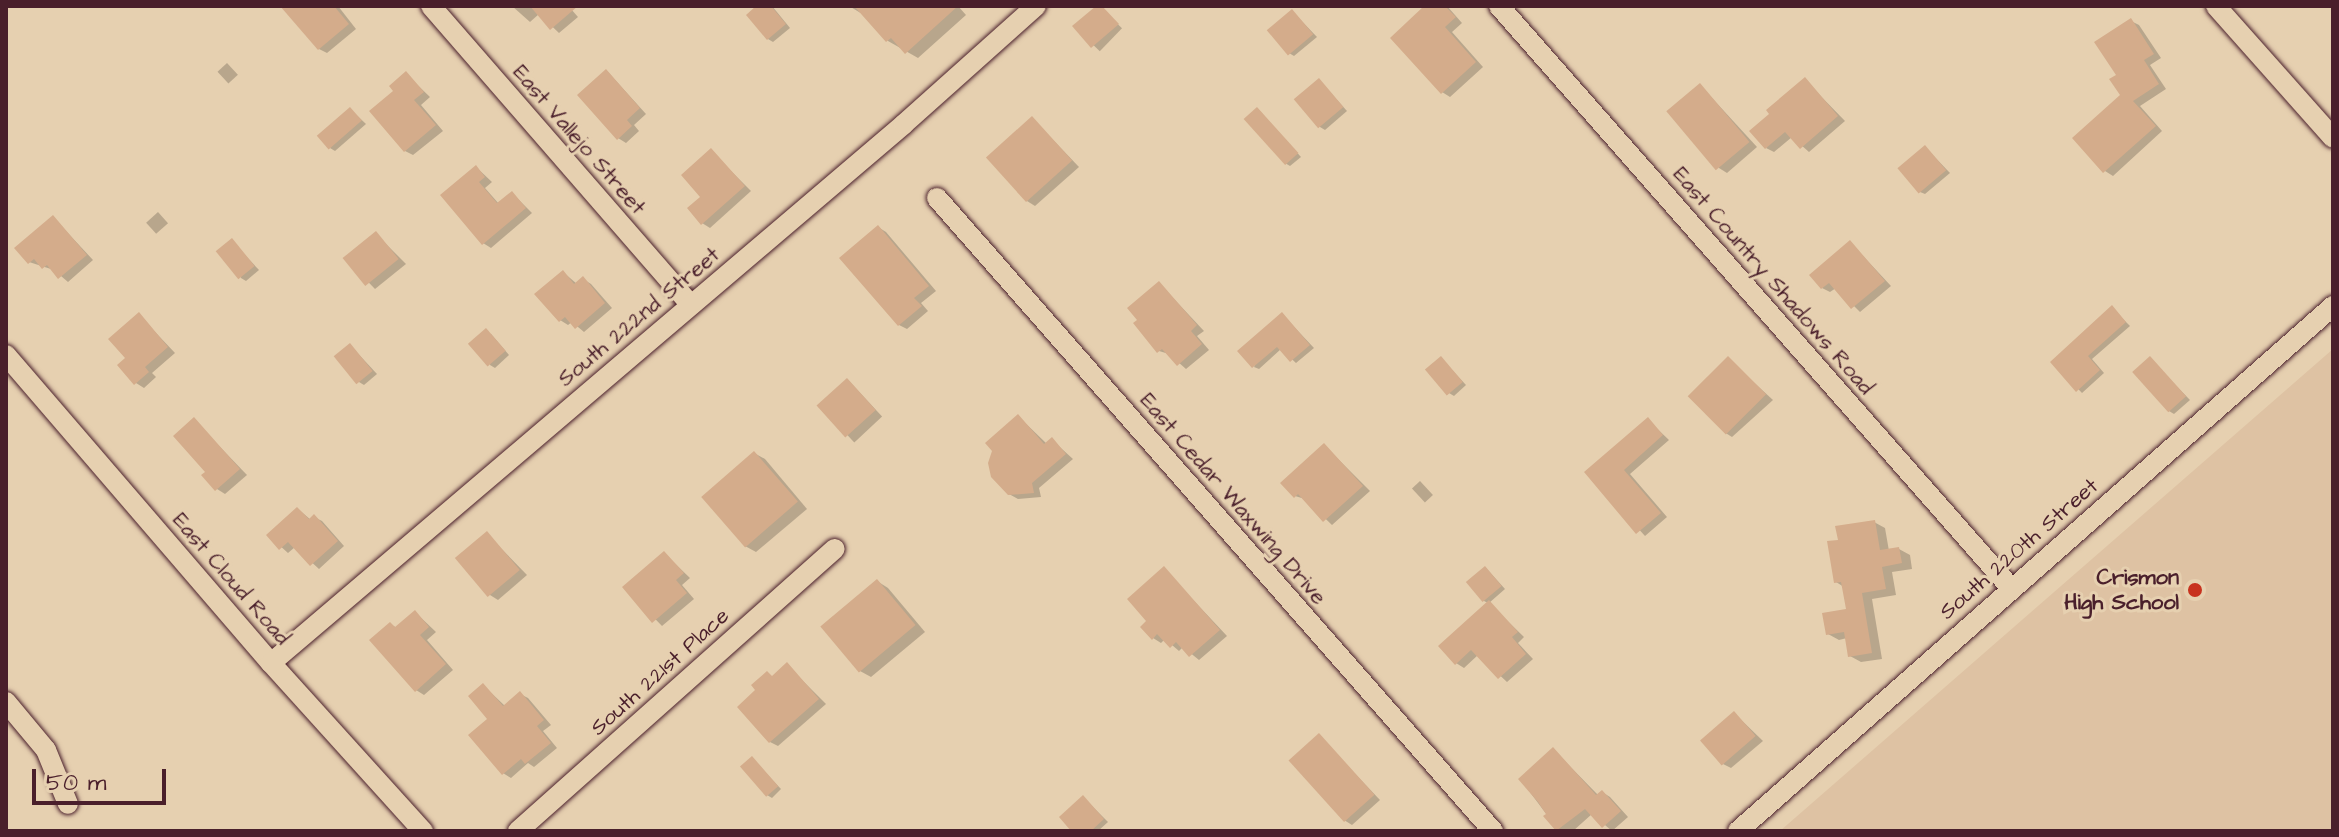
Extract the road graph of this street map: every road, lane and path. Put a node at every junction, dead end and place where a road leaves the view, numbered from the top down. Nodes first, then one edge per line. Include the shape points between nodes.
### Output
1 (431, 6) edge
2 (1036, 6) edge
3 (1499, 6) edge
4 (2216, 6) edge
5 (2333, 138) edge
6 (937, 198) dead end
7 (691, 305) junction
8 (2333, 306) edge
9 (6, 355) edge
10 (834, 549) dead end
11 (2011, 588) junction
12 (271, 663) junction
13 (6, 702) edge
14 (68, 804) dead end
15 (423, 831) edge
16 (518, 831) edge
17 (1493, 831) edge
18 (1738, 831) edge

1 - 7 street, East Vallejo Street
2 - 7 street, South 222nd Street
3 - 11 street, East Country Shadows Road
4 - 5 street
6 - 17 street, East Cedar Waxwing Drive
7 - 12 street, South 222nd Street
8 - 11 street, South 220th Street
9 - 12 street, East Cloud Road
10 - 16 street, South 221st Place
11 - 18 street, South 220th Street
12 - 15 street, East Cloud Road
13 - 14 street via 46,750

